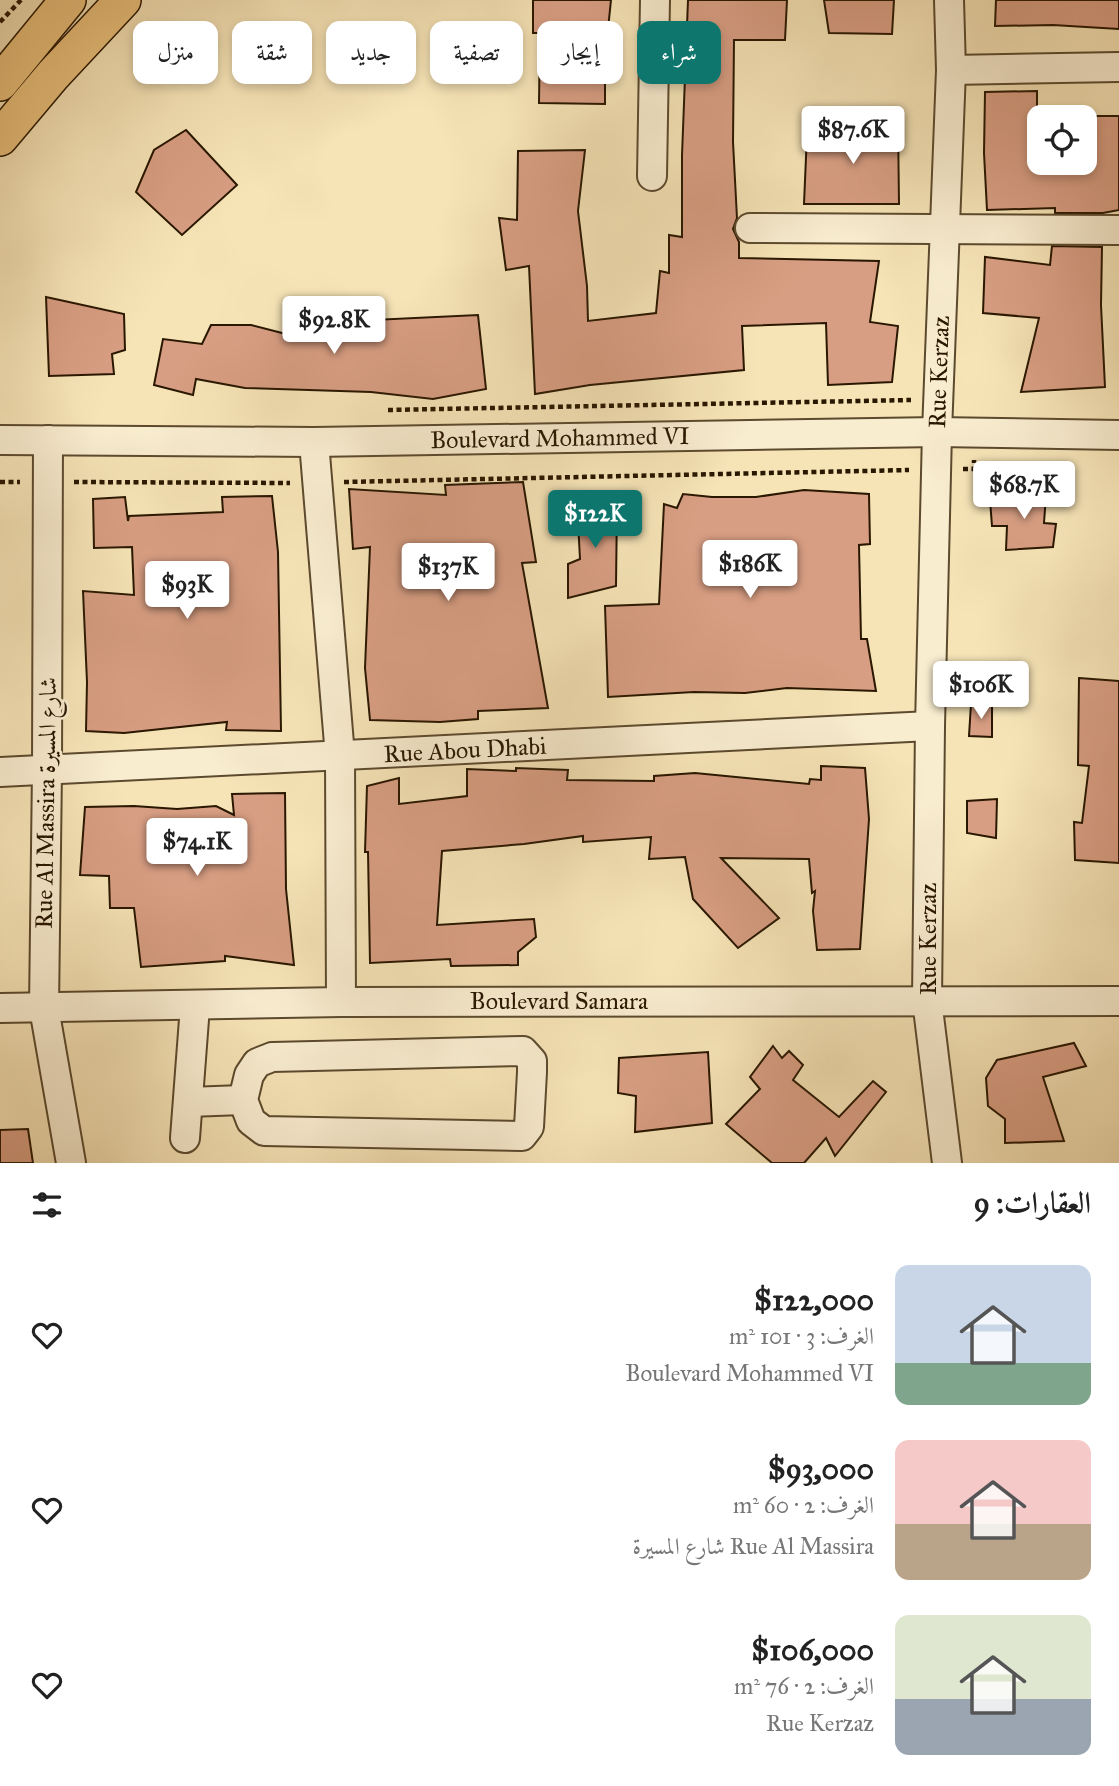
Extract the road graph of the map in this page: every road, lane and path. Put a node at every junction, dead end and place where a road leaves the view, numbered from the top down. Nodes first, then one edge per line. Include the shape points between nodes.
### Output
1 (21, 0) edge
2 (68, 0) edge
3 (123, 0) edge
4 (655, 0) edge
5 (949, 0) edge
6 (0, 22) edge
7 (28, 50) junction
8 (1119, 67) edge
9 (951, 70) junction
10 (53, 75) junction
11 (0, 83) edge
12 (0, 138) edge
13 (652, 176) dead end
14 (750, 228) dead end
15 (944, 230) junction
16 (1119, 230) edge
17 (937, 432) junction
18 (1119, 435) edge
19 (0, 440) edge
20 (48, 440) junction
21 (314, 442) junction
22 (930, 726) junction
23 (340, 756) junction
24 (47, 769) junction
25 (0, 772) edge
26 (928, 1000) junction
27 (1119, 1001) edge
28 (341, 1002) junction
29 (195, 1006) junction
30 (0, 1008) edge
31 (44, 1008) junction
32 (243, 1100) junction
33 (188, 1102) junction
34 (185, 1138) dead end
35 (71, 1163) edge
36 (947, 1163) edge

1 - 6 path
2 - 7 main road
3 - 10 main road
4 - 13 street
5 - 9 street, Rue Kerzaz
7 - 10 main road
7 - 11 main road
8 - 9 street
9 - 15 street, Rue Kerzaz
10 - 12 main road
14 - 15 street
15 - 16 street
15 - 17 street, Rue Kerzaz
17 - 18 street, Boulevard Mohammed VI
17 - 21 street, Boulevard Mohammed VI
17 - 22 street, Rue Kerzaz
19 - 20 street, Boulevard Mohammed VI
20 - 21 street, Boulevard Mohammed VI
20 - 24 street, Rue Al Massira شارع المسيرة
21 - 23 street
22 - 23 street, Rue Abou Dhabi
22 - 26 street, Rue Kerzaz
23 - 24 street, Rue Abou Dhabi
23 - 28 street
24 - 25 street, Rue Abou Dhabi
24 - 31 street, Rue Al Massira شارع المسيرة
26 - 27 street, Boulevard Samara
26 - 28 street, Boulevard Samara
26 - 36 street, Rue Kerzaz
28 - 29 street, Boulevard Samara
29 - 31 street, Boulevard Samara
29 - 33 street
30 - 31 street, Boulevard Samara
31 - 35 street, Rue Al Massira شارع المسيرة
32 - 32 street via 251,1121 264,1131 522,1136 531,1110 532,1061 523,1051 272,1057 257,1063
32 - 33 street
33 - 34 street

